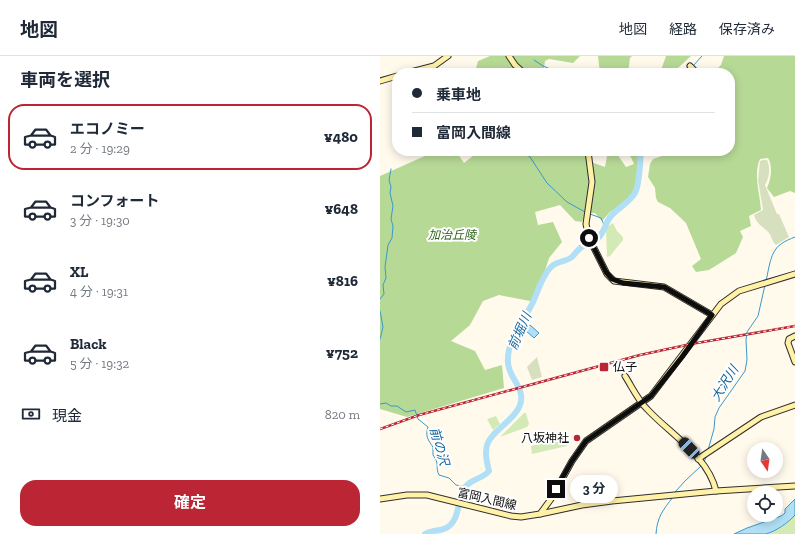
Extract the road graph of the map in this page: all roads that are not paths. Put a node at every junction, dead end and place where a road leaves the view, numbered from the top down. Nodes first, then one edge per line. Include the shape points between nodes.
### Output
1 (448, 56) edge
2 (510, 56) edge
3 (426, 68) edge
4 (518, 68) edge
5 (392, 77) edge
6 (380, 81) edge
7 (589, 156) edge
8 (795, 274) edge
9 (712, 315) junction
10 (795, 336) edge
11 (795, 362) edge
12 (625, 376) dead end
13 (642, 404) junction
14 (795, 405) edge
15 (699, 460) junction
16 (795, 486) edge
17 (716, 491) junction
18 (380, 499) edge
19 (540, 514) junction

1 - 3 street
2 - 4 street
5 - 6 street
7 - 9 street via 592,182 586,224 589,238 606,272 614,281 664,287
8 - 9 street via 739,291 730,296
9 - 13 street via 651,396
10 - 11 street via 789,339 788,343
12 - 13 street
13 - 15 street
13 - 19 street via 586,441
14 - 15 street via 761,417
15 - 17 street
16 - 17 street, 富岡入間線
17 - 19 street, 富岡入間線 via 598,503
18 - 19 street, 富岡入間線 via 427,495 510,516

